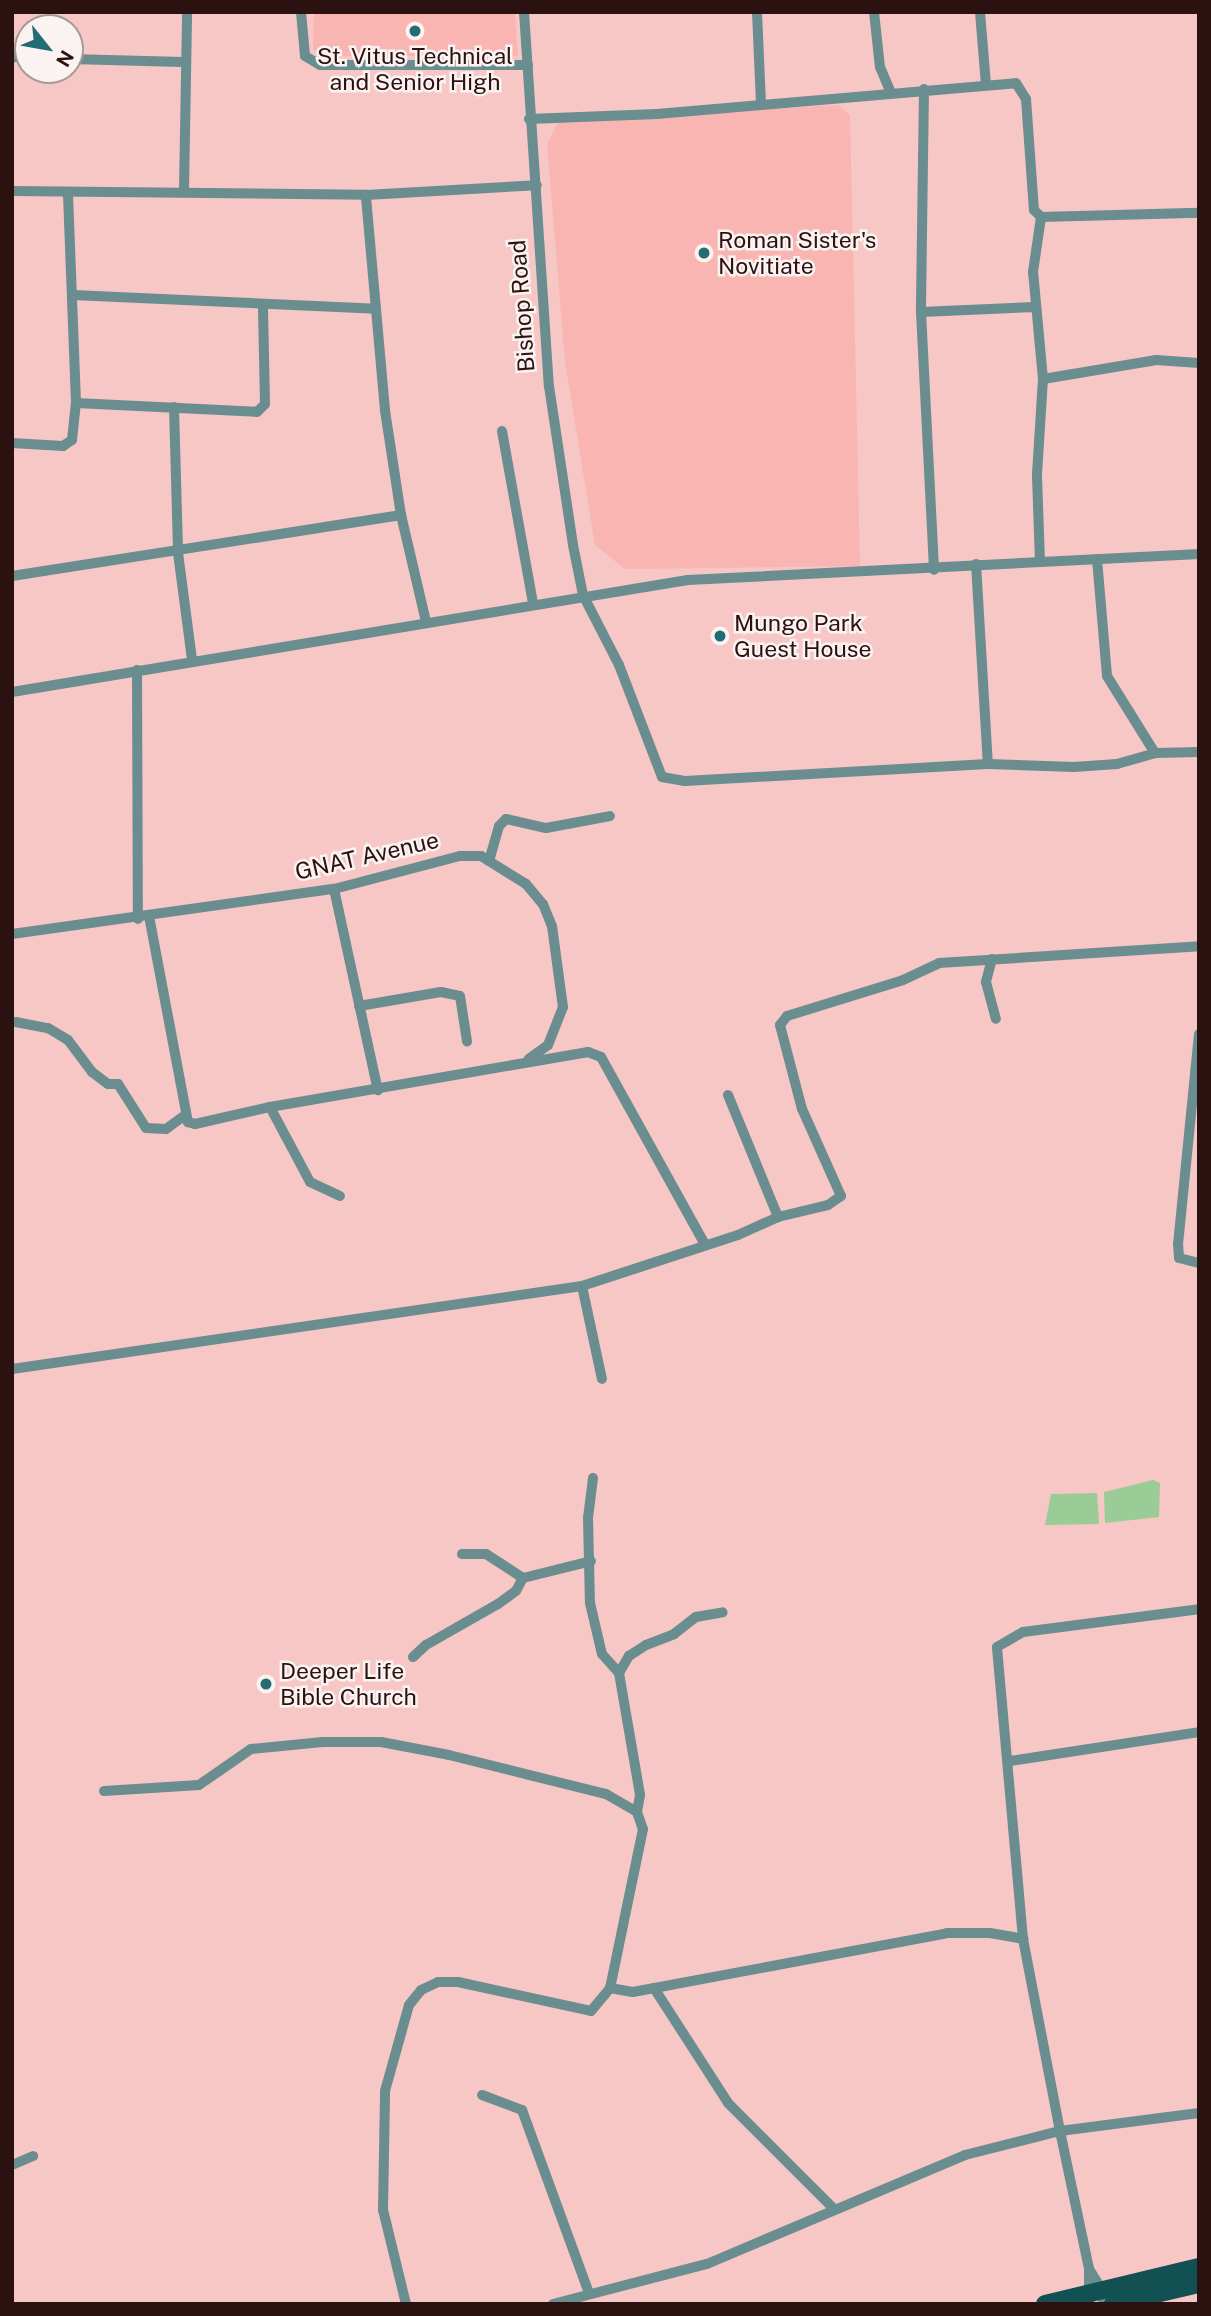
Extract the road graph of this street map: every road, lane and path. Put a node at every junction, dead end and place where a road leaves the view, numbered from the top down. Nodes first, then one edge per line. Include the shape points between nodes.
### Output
1 (187, 12) edge
2 (301, 12) edge
3 (524, 12) edge
4 (757, 12) edge
5 (874, 12) edge
6 (980, 12) edge
7 (84, 59) edge
8 (183, 62) junction
9 (528, 65) junction
10 (986, 85) junction
11 (924, 89) junction
12 (890, 91) junction
13 (761, 104) junction
14 (529, 119) junction
15 (537, 185) junction
16 (184, 190) junction
17 (12, 191) edge
18 (68, 192) junction
19 (366, 195) junction
20 (1199, 213) edge
21 (1041, 217) junction
22 (73, 295) junction
23 (263, 307) junction
24 (1036, 307) junction
25 (376, 309) junction
26 (921, 312) junction
27 (1199, 363) edge
28 (1044, 379) junction
29 (76, 403) junction
30 (174, 407) junction
31 (502, 431) dead end
32 (12, 443) edge
33 (401, 515) junction
34 (177, 553) junction
35 (1199, 554) edge
36 (1097, 559) junction
37 (1040, 562) junction
38 (976, 564) junction
39 (934, 570) junction
40 (12, 576) edge
41 (583, 595) junction
42 (533, 604) junction
43 (426, 622) junction
44 (192, 660) junction
45 (137, 670) junction
46 (12, 692) edge
47 (1199, 752) edge
48 (1155, 753) junction
49 (988, 764) junction
50 (610, 816) dead end
51 (489, 861) junction
52 (334, 889) junction
53 (143, 917) junction
54 (12, 934) edge
55 (1199, 946) edge
56 (992, 960) junction
57 (359, 1006) junction
58 (996, 1019) dead end
59 (16, 1022) dead end
60 (1199, 1034) edge
61 (467, 1041) dead end
62 (527, 1060) junction
63 (378, 1090) junction
64 (728, 1095) dead end
65 (1194, 1101) edge
66 (270, 1107) junction
67 (184, 1116) junction
68 (340, 1196) dead end
69 (778, 1217) junction
70 (704, 1243) junction
71 (1199, 1263) edge
72 (582, 1286) junction
73 (12, 1369) edge
74 (602, 1379) dead end
75 (593, 1478) dead end
76 (463, 1554) dead end
77 (591, 1561) junction
78 (523, 1578) junction
79 (1199, 1609) edge
80 (723, 1612) dead end
81 (413, 1657) dead end
82 (619, 1673) junction
83 (1199, 1732) edge
84 (1010, 1761) junction
85 (104, 1791) dead end
86 (637, 1812) junction
87 (1023, 1939) junction
88 (610, 1988) junction
89 (654, 1988) junction
90 (482, 2095) dead end
91 (1199, 2113) edge
92 (1060, 2131) junction
93 (33, 2156) dead end
94 (12, 2165) edge
95 (835, 2210) junction
96 (1199, 2267) edge
97 (1199, 2284) edge
98 (589, 2293) junction
99 (1147, 2293) junction
100 (1095, 2296) edge
101 (406, 2304) edge
102 (553, 2304) edge
103 (1045, 2304) edge
104 (1113, 2304) edge
105 (1132, 2304) edge

1 - 8 street
2 - 9 street via 305,55 320,65
3 - 9 street, Bishop Road
4 - 13 street
5 - 12 street via 880,67
6 - 10 street
7 - 8 street
8 - 16 street
9 - 14 street, Bishop Road
10 - 11 street
10 - 21 street via 1016,83 1024,89 1034,210
11 - 12 street
11 - 26 street
12 - 13 street
13 - 14 street
14 - 15 street, Bishop Road
15 - 19 street
15 - 41 street, Bishop Road via 549,386
16 - 18 street
16 - 19 street
17 - 18 street
18 - 22 street
19 - 25 street
20 - 21 street
21 - 24 street via 1033,272
22 - 23 street
22 - 29 street
23 - 25 street
23 - 30 street via 261,409
24 - 26 street
24 - 28 street
25 - 33 street
26 - 39 street
27 - 28 street via 1156,360
28 - 37 street via 1037,474
29 - 30 street
29 - 32 street via 69,444
30 - 34 street
31 - 42 street
33 - 34 street via 349,520
33 - 43 street
34 - 40 street
34 - 44 street
35 - 36 street
36 - 37 street
36 - 48 street via 1107,676
37 - 38 street
38 - 39 street
38 - 49 street
39 - 41 street via 688,580
41 - 42 street
41 - 49 street, Bishop Road via 619,665 662,777 685,781
42 - 43 street
43 - 44 street
44 - 45 street
45 - 46 street
45 - 53 street
47 - 48 street
48 - 49 street via 1117,764 1074,767
50 - 51 street via 546,828 506,819 499,826
51 - 52 street, GNAT Avenue via 460,856
51 - 62 street, GNAT Avenue via 526,884 543,904 552,926 563,1007 548,1045
52 - 53 street, GNAT Avenue
52 - 57 street
53 - 54 street, GNAT Avenue
53 - 67 street
55 - 56 street
56 - 58 street via 986,982
56 - 69 street via 939,963 903,980 783,1020 780,1025 802,1109 841,1196 828,1205
57 - 61 street via 441,992 460,996
57 - 63 street
59 - 67 street via 48,1028 68,1040 92,1072 108,1084 118,1084 146,1128 166,1129
60 - 65 street
62 - 63 street via 492,1072
62 - 70 street via 588,1052 601,1058
63 - 66 street
64 - 69 street
65 - 71 street via 1178,1242 1179,1258
66 - 67 street via 195,1124
66 - 68 street via 310,1182
69 - 70 street via 738,1236
70 - 72 street
72 - 73 street
72 - 74 street
75 - 77 street via 588,1518
76 - 78 street via 486,1554
77 - 78 street
77 - 82 street via 590,1603 597,1639 602,1654
78 - 81 street via 516,1591 498,1604
79 - 84 street via 1023,1632 1004,1640 997,1647
80 - 82 street via 696,1617 674,1634 646,1645 629,1657
82 - 86 street via 640,1795
83 - 84 street
84 - 87 street
85 - 86 street via 199,1785 251,1749 381,1742 606,1794
86 - 88 street via 643,1829
87 - 89 street via 947,1933
87 - 92 street
88 - 89 street via 634,1992
88 - 101 street via 591,2011 458,1982 438,1982 421,1990 409,2005 385,2091 383,2210
89 - 95 street via 728,2103
90 - 98 street via 522,2110
91 - 92 street
92 - 95 street via 965,2155
92 - 100 street
93 - 94 street
95 - 98 street via 707,2264
96 - 100 main road
97 - 99 main road
98 - 102 street
99 - 104 main road
99 - 105 main road
100 - 103 main road

